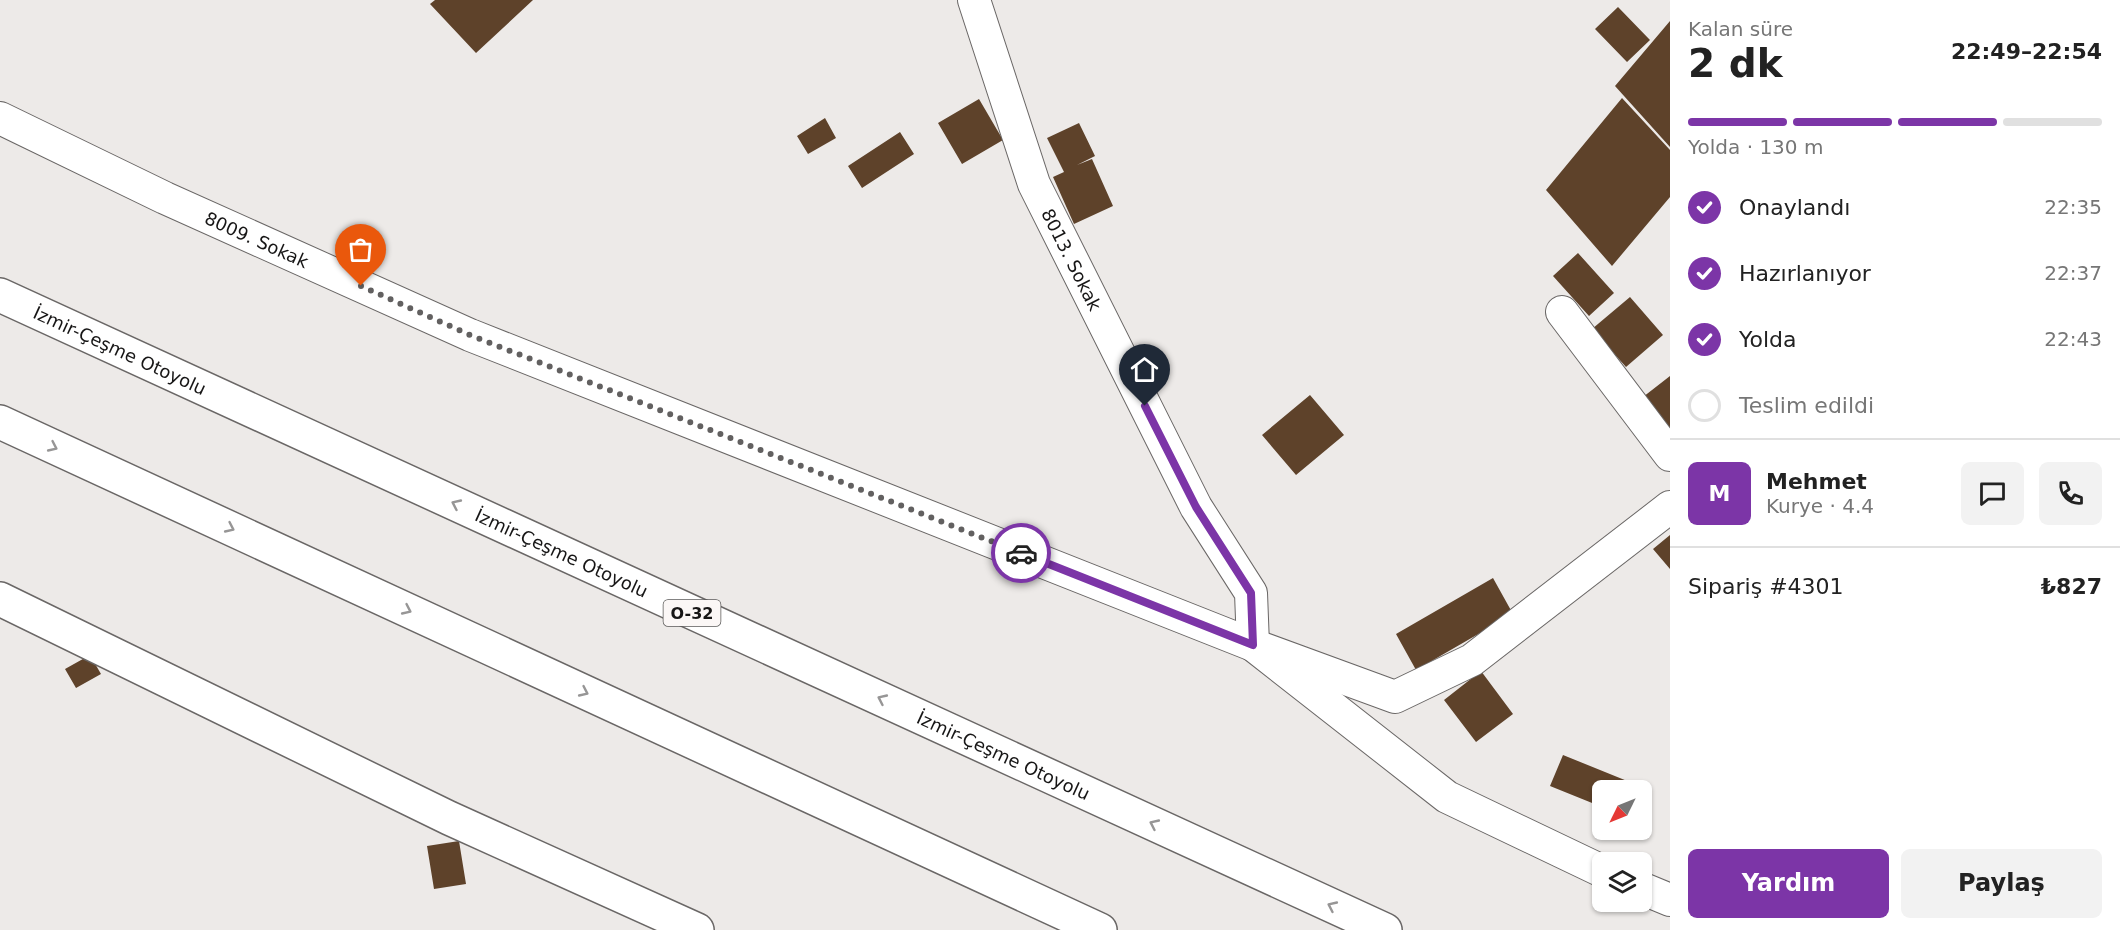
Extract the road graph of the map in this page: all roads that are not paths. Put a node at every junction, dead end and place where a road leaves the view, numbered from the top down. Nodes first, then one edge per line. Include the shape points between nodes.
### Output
1 (974, 0) edge
2 (0, 118) edge
3 (0, 295) edge
4 (1562, 312) dead end
5 (0, 422) edge
6 (1670, 454) edge
7 (1670, 507) edge
8 (0, 600) edge
9 (1253, 645) junction
10 (1592, 866) edge
11 (1652, 893) edge
12 (1670, 900) edge
13 (698, 930) edge
14 (1100, 930) edge
15 (1385, 930) edge

1 - 9 street, 8013. Sokak via 1034,184 1196,507 1251,593
2 - 9 street, 8009. Sokak via 165,198 470,335
15 -> 3 main road, İzmir-Çeşme Otoyolu / O-32
4 - 6 street
5 -> 14 main road
7 - 9 street via 1472,660 1395,697
8 - 13 main road via 438,813
9 - 10 street via 1447,797
11 - 12 street

